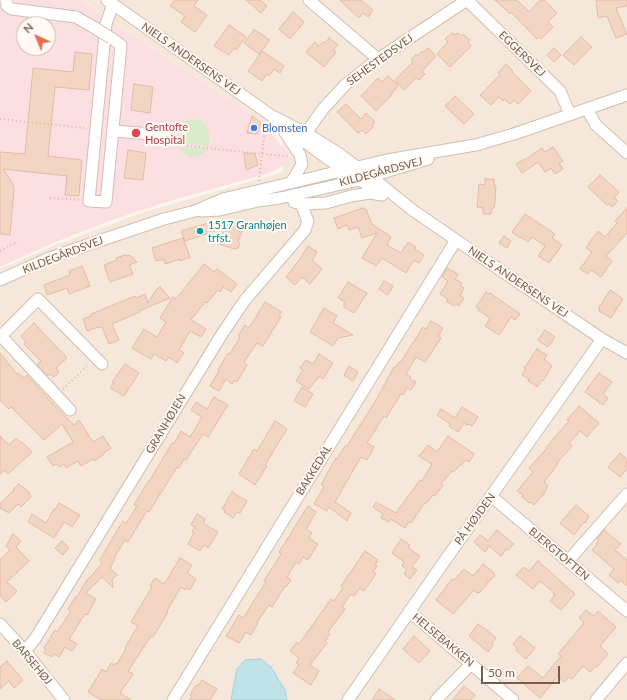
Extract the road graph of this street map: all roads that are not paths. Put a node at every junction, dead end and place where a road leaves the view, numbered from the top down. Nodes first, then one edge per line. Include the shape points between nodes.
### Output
1 (6, 0) edge
2 (309, 0) edge
3 (467, 0) edge
4 (110, 2) edge
5 (378, 59) junction
6 (627, 95) edge
7 (587, 109) junction
8 (570, 114) junction
9 (274, 117) junction
10 (113, 131) junction
11 (165, 139) road end
12 (301, 140) junction
13 (481, 144) junction
14 (627, 153) edge
15 (357, 167) junction
16 (344, 170) junction
17 (370, 176) junction
18 (359, 180) junction
19 (291, 183) junction
20 (388, 196) junction
21 (280, 198) junction
22 (301, 204) junction
23 (411, 209) junction
24 (195, 211) junction
25 (456, 240) junction
26 (0, 280) edge
27 (0, 336) edge
28 (602, 338) junction
29 (627, 353) edge
30 (98, 361) road end
31 (70, 410) dead end
32 (627, 494) edge
33 (491, 496) junction
34 (568, 561) junction
35 (409, 611) junction
36 (627, 611) edge
37 (0, 624) edge
38 (26, 651) junction
39 (627, 663) edge
40 (470, 664) junction
41 (62, 700) edge
42 (173, 700) edge
43 (348, 700) edge
44 (436, 700) edge
45 (513, 700) edge
46 (596, 700) edge

1 - 10 street, bridge via 7,6 12,9 76,17 121,45
2 - 5 street
3 - 5 street, SEHESTEDSVEJ
3 - 8 street, EGGERSVEJ via 560,91
4 - 9 street, NIELS ANDERSENS VEJ
4 - 10 street via 89,201 106,202
5 - 12 street, SEHESTEDSVEJ via 346,84 323,109
6 - 7 street, KILDEGÅRDSVEJ
7 - 8 street, KILDEGÅRDSVEJ
7 - 14 street via 596,125
8 - 13 street, KILDEGÅRDSVEJ
9 - 12 street
9 - 12 street, NIELS ANDERSENS VEJ
10 - 11 street
12 - 15 street, NIELS ANDERSENS VEJ
12 - 16 street, NIELS ANDERSENS VEJ
12 - 19 street via 302,164
13 - 15 street, KILDEGÅRDSVEJ
13 - 17 street, KILDEGÅRDSVEJ
15 - 16 street, KILDEGÅRDSVEJ
15 - 17 street, NIELS ANDERSENS VEJ
16 - 18 street, NIELS ANDERSENS VEJ
16 - 19 street, KILDEGÅRDSVEJ
17 - 18 street, KILDEGÅRDSVEJ
17 - 23 street, NIELS ANDERSENS VEJ
18 - 20 street, NIELS ANDERSENS VEJ
18 - 21 street, KILDEGÅRDSVEJ
19 - 24 street, KILDEGÅRDSVEJ via 223,199
20 - 22 street, KILDEGÅRDSVEJ via 370,193
20 - 23 street, NIELS ANDERSENS VEJ
21 - 22 street, KILDEGÅRDSVEJ
21 - 24 street, KILDEGÅRDSVEJ via 220,210
22 - 38 street, GRANHØJEN via 308,221 305,230 245,300 222,334
23 - 25 street, NIELS ANDERSENS VEJ
24 - 26 street, KILDEGÅRDSVEJ via 87,245
25 - 28 street, NIELS ANDERSENS VEJ
25 - 42 street, BAKKEDAL
27 - 30 street via 38,299
27 - 31 street
28 - 29 street, NIELS ANDERSENS VEJ
28 - 33 street, PÅ HØJDEN
32 - 34 street
33 - 34 street, BJERGTOFTEN
33 - 35 street, PÅ HØJDEN
34 - 36 street, BJERGTOFTEN
35 - 40 street, HELSEBAKKEN
35 - 43 street, PÅ HØJDEN
37 - 38 street, BARSEHØJ
38 - 41 street, BARSEHØJ
39 - 46 street
40 - 44 street
40 - 45 street, HELSEBAKKEN

